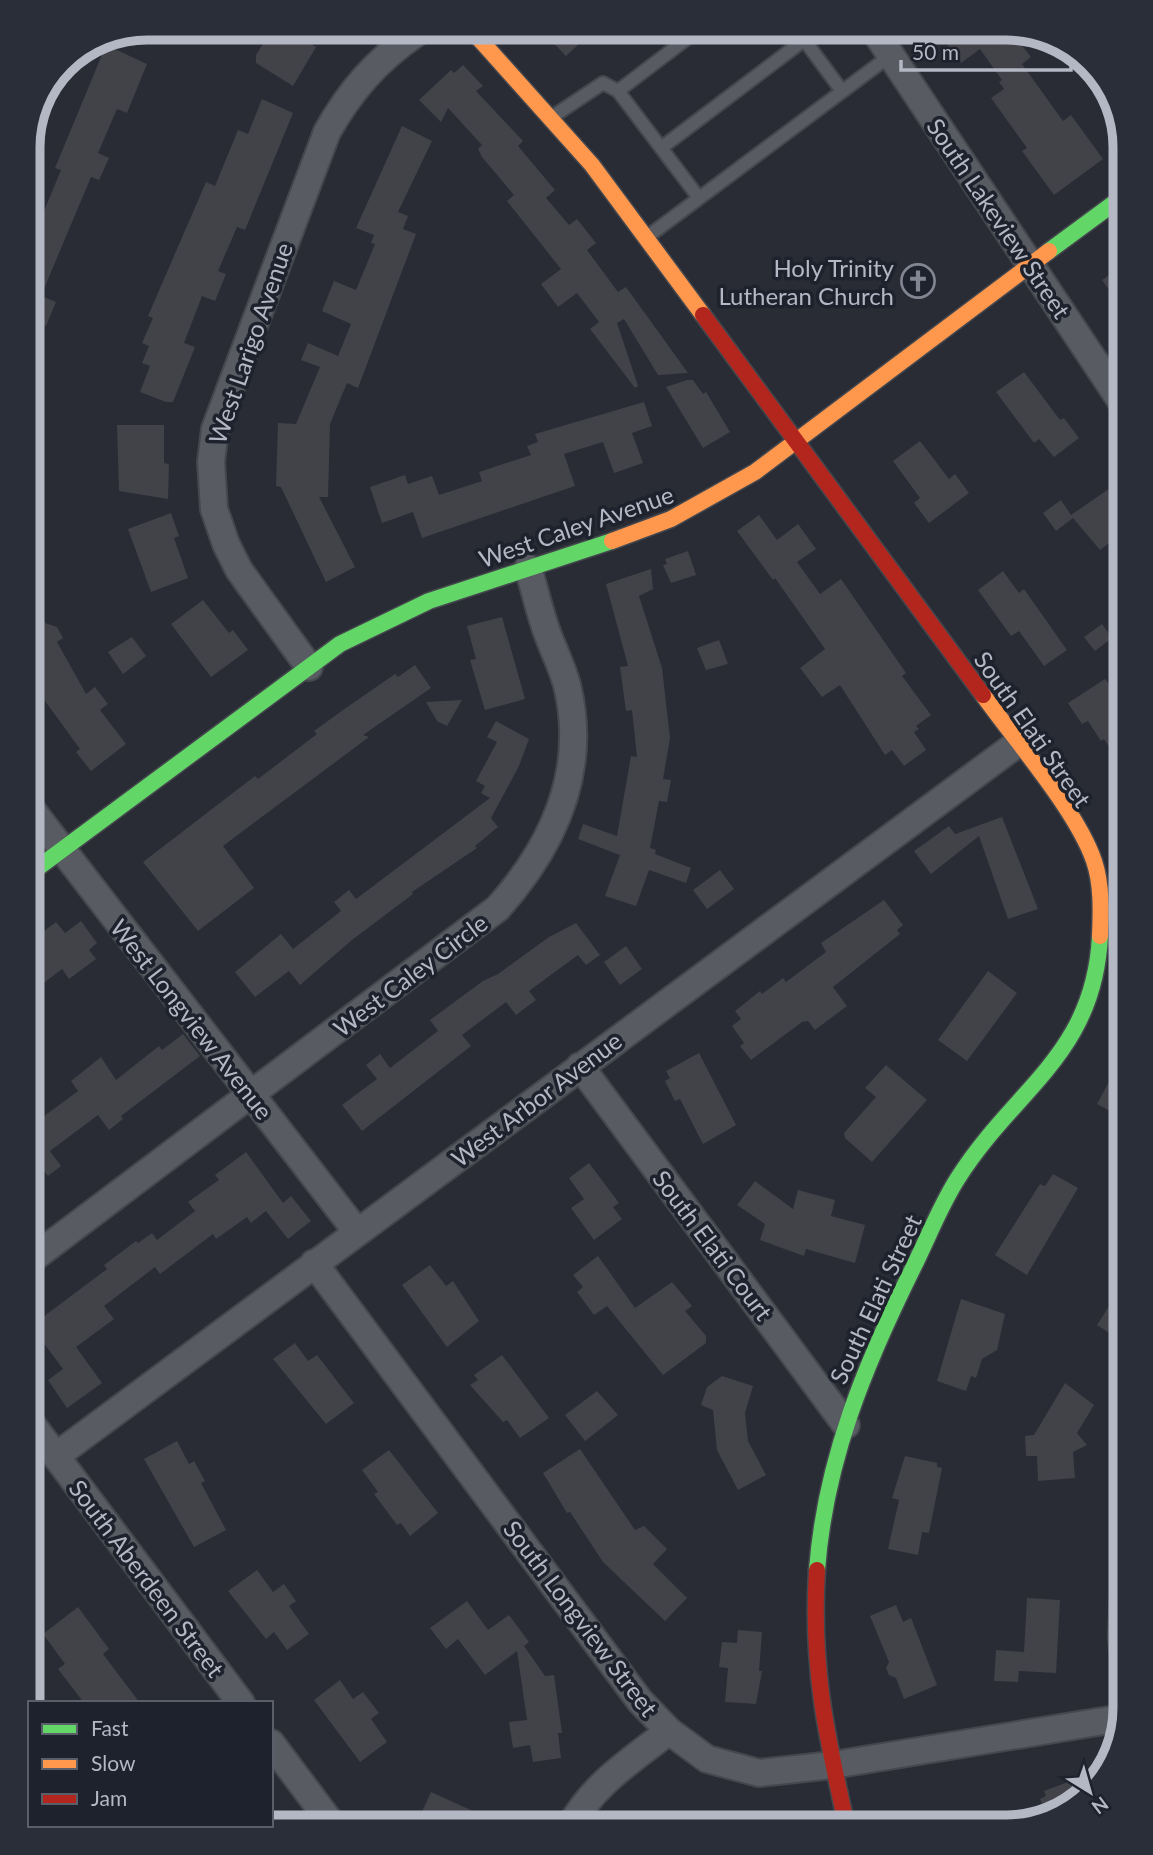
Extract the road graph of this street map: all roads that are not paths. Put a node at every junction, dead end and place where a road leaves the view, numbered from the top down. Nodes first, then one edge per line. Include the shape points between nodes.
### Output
1 (407, 40) edge
2 (480, 40) edge
3 (685, 40) edge
4 (795, 40) edge
5 (805, 40) edge
6 (881, 40) edge
7 (891, 55) junction
8 (618, 91) junction
9 (842, 91) junction
10 (549, 120) junction
11 (661, 148) junction
12 (699, 198) junction
13 (1113, 204) edge
14 (644, 239) junction
15 (1031, 267) junction
16 (1113, 389) edge
17 (794, 441) junction
18 (528, 568) junction
19 (309, 667) junction
20 (1018, 743) junction
21 (40, 821) edge
22 (61, 850) junction
23 (40, 866) edge
24 (580, 1066) junction
25 (251, 1095) junction
26 (357, 1231) junction
27 (40, 1253) edge
28 (314, 1263) junction
29 (846, 1424) junction
30 (40, 1435) edge
31 (56, 1456) junction
32 (240, 1701) edge
33 (1112, 1720) edge
34 (669, 1731) junction
35 (273, 1746) edge
36 (833, 1765) junction
37 (325, 1815) edge
38 (577, 1815) edge
39 (844, 1815) edge

1 - 19 street, West Larigo Avenue via 355,87 327,132 215,429 211,485 222,534 239,570
2 - 10 street, South Elati Street
3 - 8 lane
4 - 11 lane
5 - 9 lane
6 - 7 street, South Lakeview Street
7 - 9 lane
7 - 15 street, South Lakeview Street
8 - 10 lane via 603,83
8 - 11 lane
9 - 12 lane
10 - 14 street, South Elati Street via 592,165
11 - 12 lane
12 - 14 lane
13 - 15 street, West Caley Avenue
14 - 17 street, South Elati Street
15 - 16 street, South Lakeview Street
15 - 17 street, West Caley Avenue
17 - 18 street, West Caley Avenue via 755,474 680,517
17 - 20 street, South Elati Street
18 - 19 street, West Caley Avenue via 391,616
18 - 25 street, West Caley Circle via 570,709 571,768 558,819 547,841 534,865 498,908
19 - 22 street, West Caley Avenue
20 - 24 street, West Arbor Avenue
20 - 29 street, South Elati Street via 1095,863 1100,939 1091,999 1067,1048 1007,1115 947,1196 887,1321
21 - 22 street, West Longview Avenue
22 - 23 street, West Caley Avenue
22 - 25 street, West Longview Avenue
24 - 26 street, West Arbor Avenue
24 - 29 street, South Elati Court
25 - 26 street, West Longview Avenue
25 - 27 street, West Caley Circle
26 - 28 street, West Arbor Avenue
28 - 31 street, West Arbor Avenue
28 - 34 street, South Longview Street via 640,1701
29 - 36 street, South Elati Street via 822,1532 816,1618 822,1716
30 - 31 street, South Aberdeen Street
31 - 32 street, South Aberdeen Street
33 - 36 street, South Longview Street
34 - 36 street, South Longview Street via 723,1766 759,1773
34 - 38 street via 604,1781
35 - 37 street
36 - 39 street, South Elati Street

